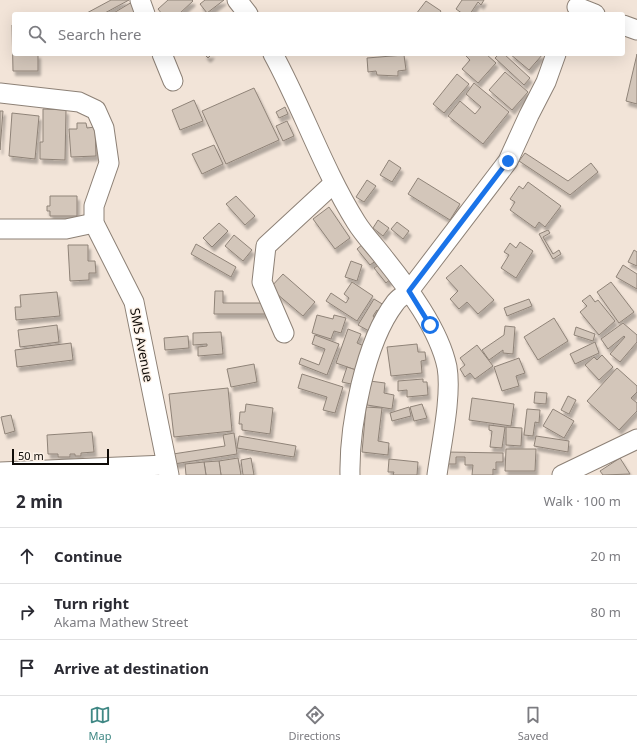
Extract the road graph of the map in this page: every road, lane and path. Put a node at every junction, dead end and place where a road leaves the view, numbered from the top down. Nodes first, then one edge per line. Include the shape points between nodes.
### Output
1 (140, 0) edge
2 (236, 0) edge
3 (575, 7) edge
4 (144, 12) edge
5 (246, 12) edge
6 (589, 12) edge
7 (625, 26) edge
8 (637, 30) edge
9 (163, 56) edge
10 (274, 56) edge
11 (555, 56) edge
12 (174, 82) dead end
13 (0, 93) edge
14 (333, 184) junction
15 (94, 223) junction
16 (0, 229) edge
17 (409, 291) junction
18 (284, 333) dead end
19 (637, 439) edge
20 (168, 470) edge
21 (0, 472) edge
22 (350, 475) edge
23 (437, 475) edge
24 (562, 475) edge

1 - 4 street
2 - 5 street
3 - 6 street
7 - 8 street
9 - 12 street
10 - 14 street
11 - 17 street via 546,82 508,161
13 - 15 street via 79,102 96,110 104,128 109,163 94,206
14 - 17 street via 357,224
14 - 18 street via 266,246 262,282
15 - 16 street via 66,229
15 - 20 street, SMS Avenue via 134,302
17 - 22 street via 395,302 376,337 366,365 349,455
17 - 23 street via 430,325 447,369 447,395
19 - 24 street
20 - 21 street

